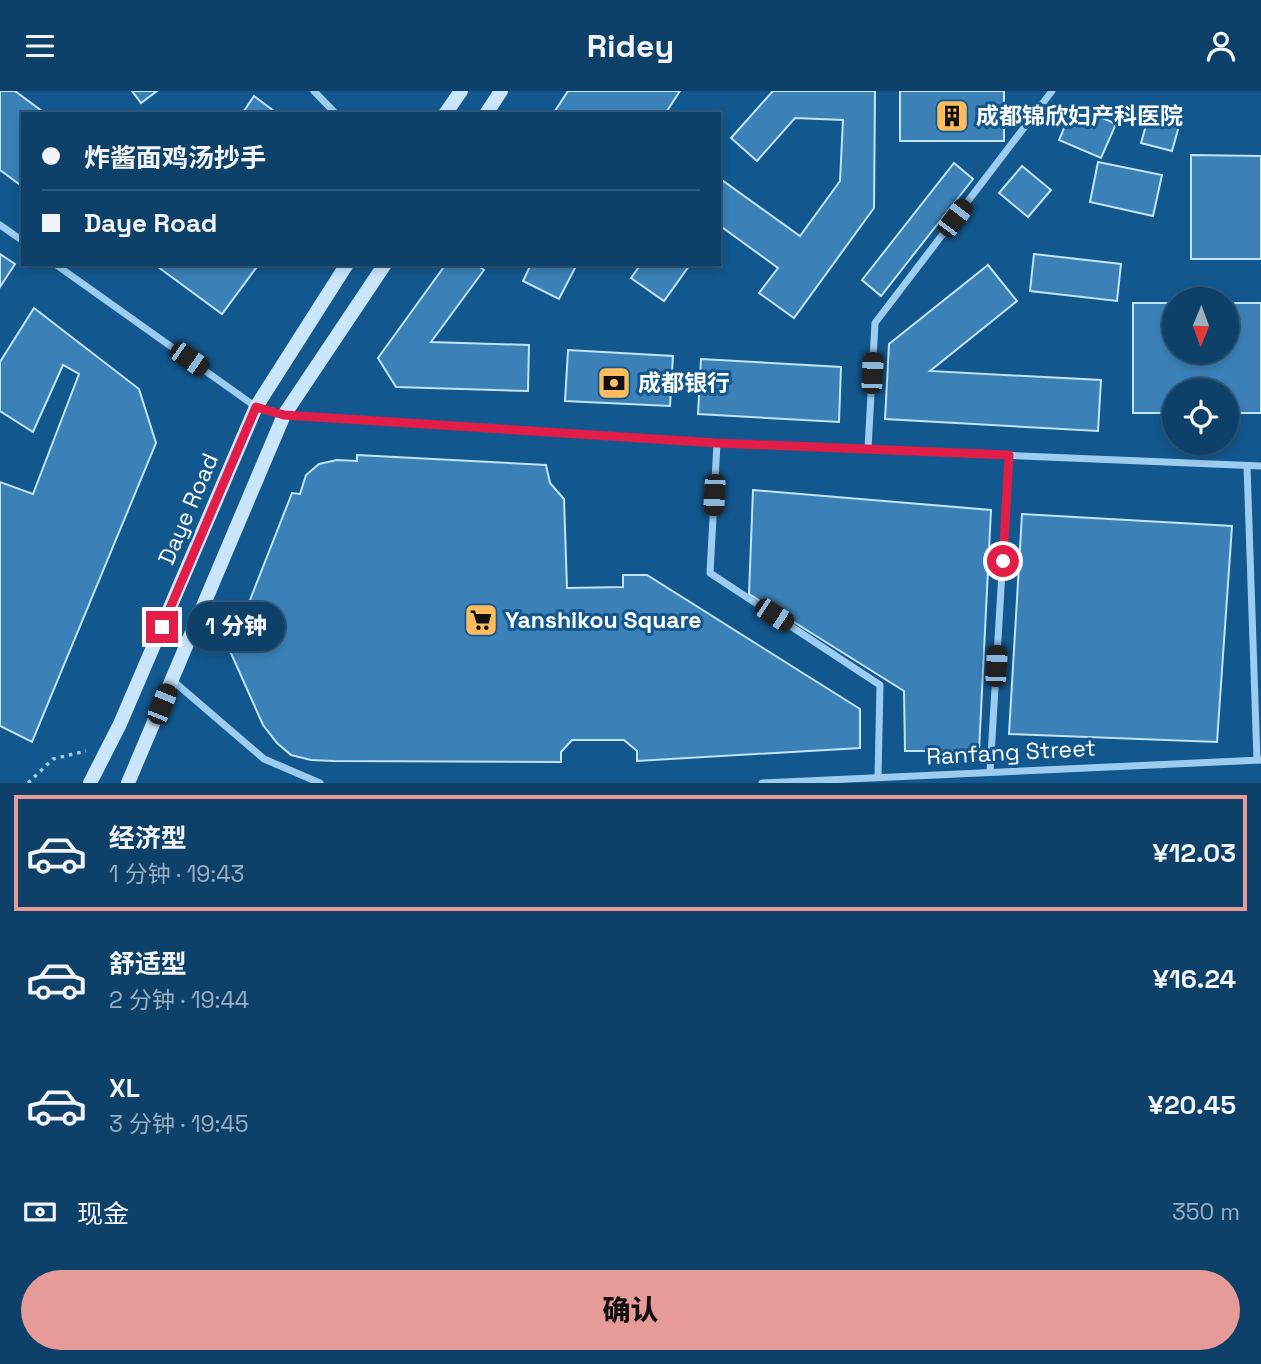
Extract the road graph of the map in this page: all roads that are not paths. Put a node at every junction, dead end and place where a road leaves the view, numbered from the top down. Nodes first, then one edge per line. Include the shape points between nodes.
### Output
1 (314, 91) edge
2 (461, 91) edge
3 (501, 91) edge
4 (1052, 91) edge
5 (334, 112) edge
6 (446, 112) edge
7 (487, 112) edge
8 (0, 225) edge
9 (21, 240) edge
10 (58, 266) edge
11 (346, 266) edge
12 (384, 266) edge
13 (256, 407) junction
14 (284, 415) junction
15 (717, 443) junction
16 (867, 448) junction
17 (1009, 455) junction
18 (1247, 466) junction
19 (1261, 466) edge
20 (172, 680) junction
21 (1259, 760) edge
22 (990, 772) junction
23 (878, 777) junction
24 (90, 783) edge
25 (128, 783) edge
26 (320, 783) edge
27 (762, 783) edge

1 - 5 street
2 - 6 main road
3 - 7 main road
4 - 16 street via 875,323
8 - 9 street
10 - 13 street
11 - 13 main road, Daye Road
12 - 14 main road
13 - 14 street
13 - 24 main road, Daye Road via 120,724
14 - 15 street
14 - 20 main road
15 - 16 street
15 - 23 street via 710,573 880,685
16 - 17 street
17 - 18 street
17 - 22 street
18 - 19 street
18 - 21 street
20 - 25 main road
20 - 26 street via 264,759
21 - 22 street, Ranfang Street
22 - 23 street, Ranfang Street
23 - 27 street, Ranfang Street

